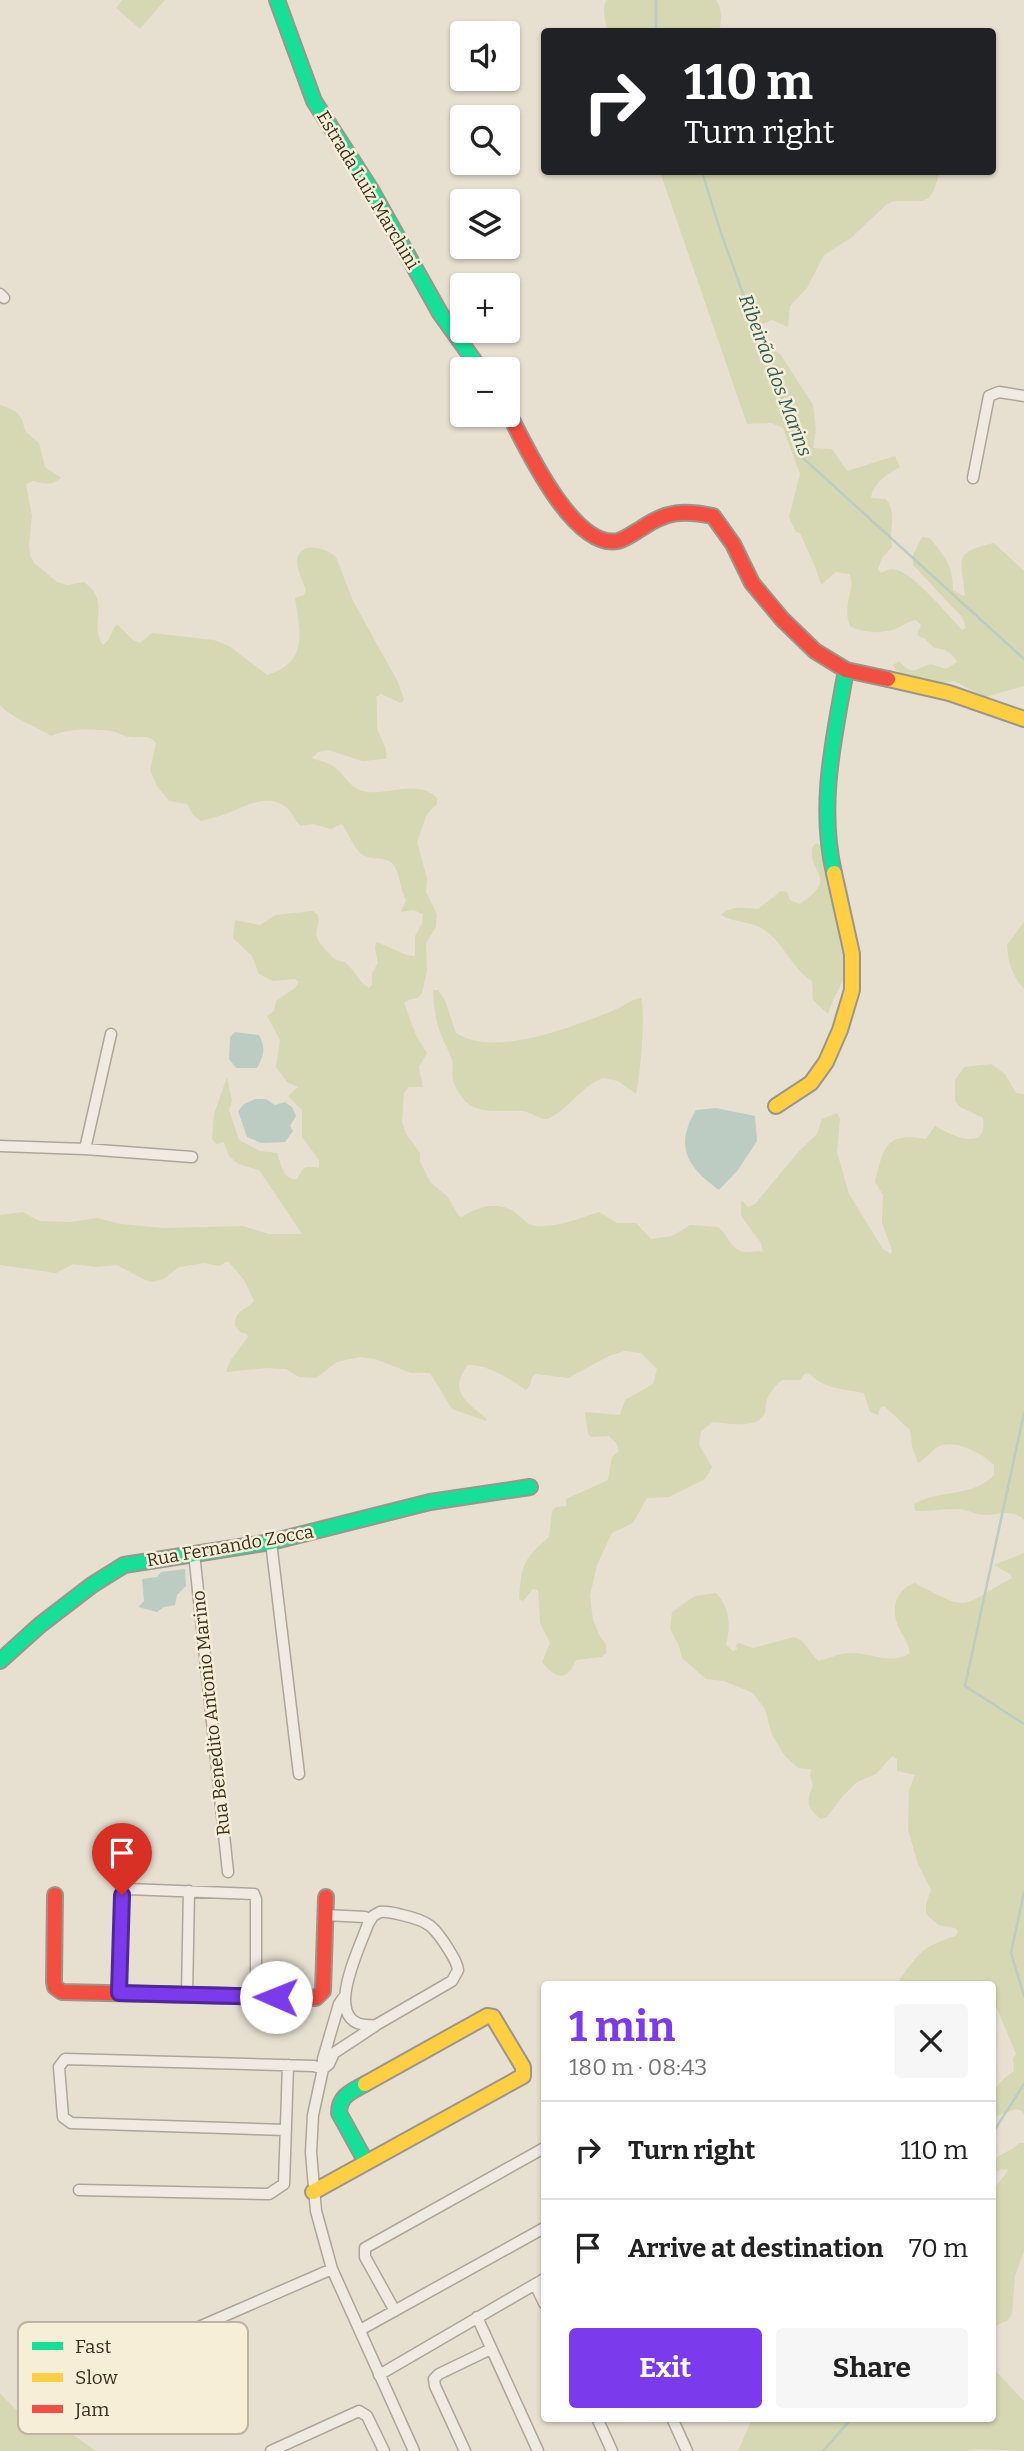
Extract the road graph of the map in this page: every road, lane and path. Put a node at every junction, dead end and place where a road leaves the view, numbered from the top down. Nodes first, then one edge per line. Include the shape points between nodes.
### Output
1 (277, 0) edge
2 (471, 357) edge
3 (1024, 396) edge
4 (516, 427) edge
5 (973, 478) dead end
6 (846, 670) junction
7 (1024, 719) edge
8 (111, 1034) dead end
9 (776, 1106) dead end
10 (0, 1146) edge
11 (85, 1149) junction
12 (192, 1157) dead end
13 (530, 1487) dead end
14 (271, 1542) junction
15 (194, 1553) junction
16 (0, 1661) edge
17 (299, 1773) dead end
18 (228, 1872) dead end
19 (190, 1891) junction
20 (55, 1895) dead end
21 (326, 1897) dead end
22 (325, 1915) junction
23 (370, 1920) junction
24 (119, 1993) junction
25 (187, 1995) junction
26 (256, 1996) junction
27 (344, 1998) junction
28 (376, 2025) junction
29 (288, 2065) junction
30 (323, 2069) junction
31 (286, 2130) junction
32 (541, 2150) edge
33 (366, 2162) junction
34 (79, 2190) dead end
35 (313, 2192) junction
36 (541, 2230) edge
37 (332, 2269) junction
38 (540, 2281) edge
39 (395, 2311) junction
40 (477, 2317) junction
41 (210, 2322) edge
42 (359, 2330) junction
43 (491, 2349) junction
44 (379, 2375) junction
45 (599, 2422) edge
46 (674, 2422) edge
47 (271, 2451) edge
48 (384, 2451) edge
49 (414, 2451) edge
50 (465, 2451) edge
51 (538, 2451) edge
52 (612, 2451) edge
53 (687, 2451) edge

1 - 2 street, Estrada Luiz Marchini via 314,100 440,313
3 - 5 street via 999,392 989,396
4 - 6 street via 551,491 587,534 603,542 616,541 671,513 713,516 752,583 782,619 815,651
6 - 7 street via 949,693
6 - 9 street via 828,773 826,814 828,848 852,954 852,990 826,1062 811,1083
8 - 11 street
10 - 11 street
11 - 12 street
13 - 14 street, Rua Fernando Zocca via 430,1502
14 - 15 street, Rua Fernando Zocca
14 - 17 street
15 - 16 street, Rua Fernando Zocca via 124,1565 50,1617
15 - 18 street, Rua Benedito Antonio Marino
19 - 24 street via 124,1892
19 - 25 street
19 - 26 street via 255,1895
20 - 24 street via 55,1987 62,1992
21 - 22 street
22 - 23 street
22 - 26 street via 321,1996
23 - 27 street
23 - 28 street via 383,1911 423,1920 437,1931 457,1967 452,1981
24 - 25 street
25 - 26 street
27 - 28 street via 351,2018 362,2025
27 - 30 street
28 - 30 street via 334,2053
29 - 30 street
29 - 31 street
29 - 31 street via 65,2059 59,2067 63,2117 71,2123
30 - 35 street via 312,2133
31 - 34 street via 284,2184 269,2194
32 - 39 street via 365,2248 365,2257
33 - 33 street via 523,2076 523,2067 493,2017 487,2016 344,2096 339,2113
33 - 35 street
35 - 37 street
36 - 39 street
37 - 41 street
37 - 42 street
38 - 40 street
39 - 42 street
40 - 43 street
40 - 44 street
42 - 44 street
43 - 50 street via 434,2379
43 - 51 street
44 - 49 street
45 - 52 street
46 - 53 street
47 - 48 street via 359,2411 368,2416

